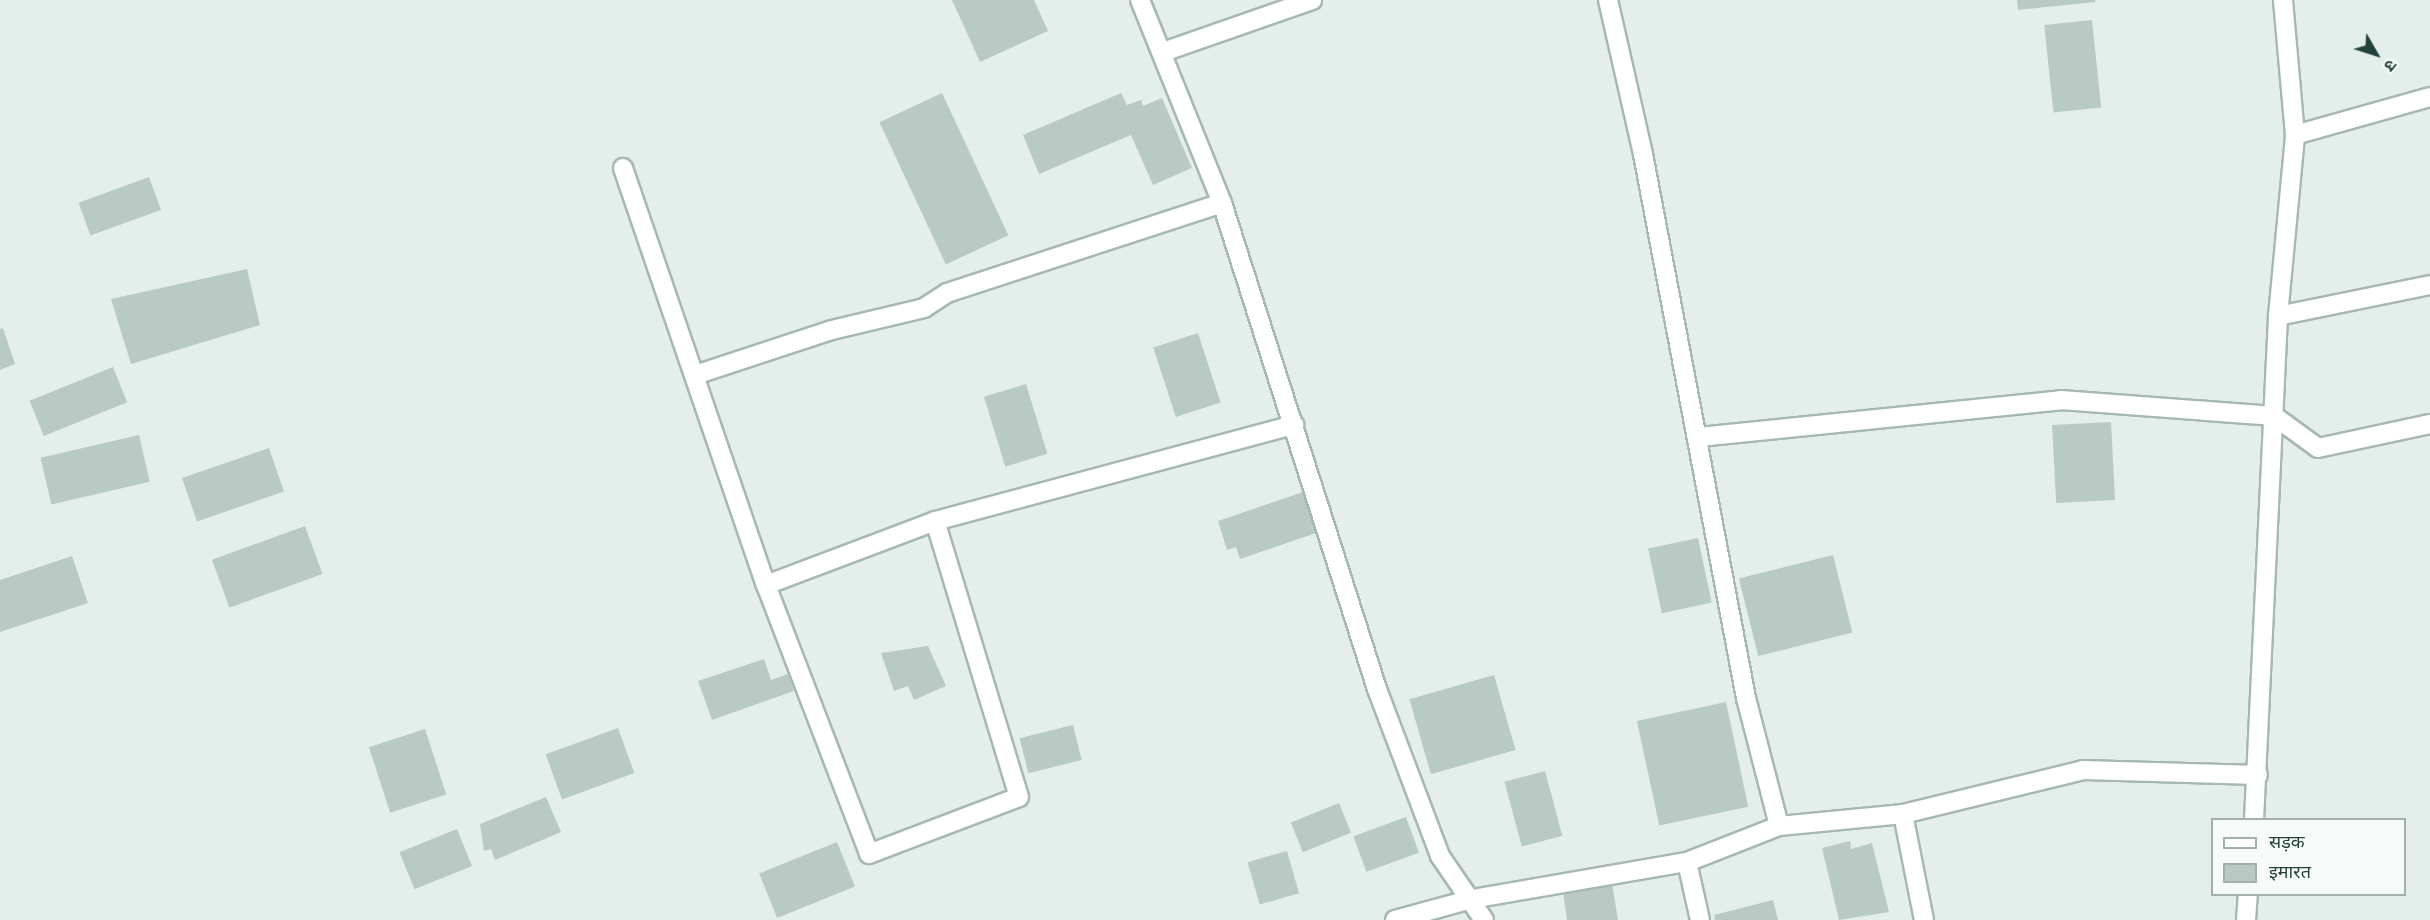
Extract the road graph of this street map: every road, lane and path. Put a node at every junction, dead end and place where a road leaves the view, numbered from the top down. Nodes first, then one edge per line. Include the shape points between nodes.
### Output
1 (1140, 0) edge
2 (1312, 0) edge
3 (1608, 0) edge
4 (2283, 0) edge
5 (1164, 52) junction
6 (2430, 97) edge
7 (2295, 135) junction
8 (623, 168) dead end
9 (1222, 203) junction
10 (2430, 285) edge
11 (2278, 316) junction
12 (695, 375) junction
13 (2274, 416) junction
14 (2430, 424) edge
15 (1294, 425) junction
16 (1699, 437) junction
17 (935, 521) junction
18 (766, 585) junction
19 (2258, 775) junction
20 (1903, 814) junction
21 (2254, 818) edge
22 (1779, 826) junction
23 (1687, 862) junction
24 (2248, 896) edge
25 (1472, 900) junction
26 (1395, 920) edge
27 (1484, 920) edge
28 (1700, 920) edge
29 (1924, 920) edge
30 (2246, 920) edge

1 - 5 street
2 - 5 street
3 - 16 street
4 - 7 street
5 - 9 street
6 - 7 street
7 - 11 street
8 - 12 street
9 - 12 street via 947,293 924,308 832,330
9 - 15 street
10 - 11 street
11 - 13 street
12 - 18 street
13 - 14 street via 2318,448
13 - 16 street via 2061,400
13 - 19 street
15 - 17 street
15 - 25 street via 1377,689 1440,856
16 - 22 street via 1746,698
17 - 18 street
17 - 18 street via 1019,797 869,854
19 - 20 street via 2083,770
19 - 21 street
20 - 22 street
20 - 29 street
22 - 23 street
23 - 25 street
23 - 28 street
24 - 30 street
25 - 26 street
25 - 27 street

